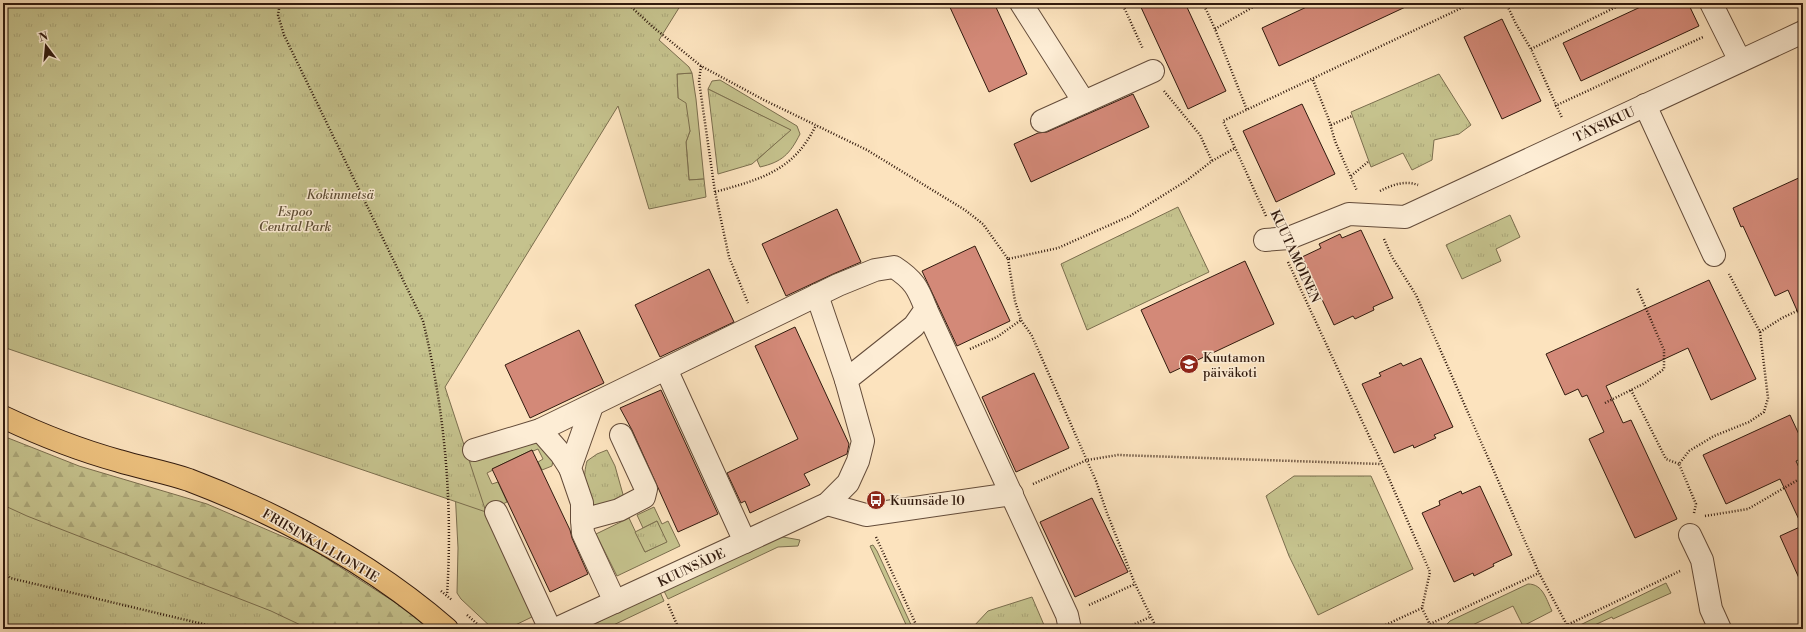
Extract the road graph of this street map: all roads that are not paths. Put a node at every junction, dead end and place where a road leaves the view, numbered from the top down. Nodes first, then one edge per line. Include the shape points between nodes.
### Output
1 (1021, 3) edge
2 (1711, 3) edge
3 (1803, 32) edge
4 (1740, 61) junction
5 (1153, 71) road end
6 (1084, 102) junction
7 (1645, 105) junction
8 (1042, 121) dead end
9 (1271, 239) road end
10 (1721, 263) road end
11 (817, 295) junction
12 (926, 309) junction
13 (666, 369) junction
14 (846, 380) junction
15 (592, 406) junction
16 (3, 417) edge
17 (540, 430) junction
18 (621, 435) dead end
19 (474, 450) dead end
20 (570, 468) junction
21 (1012, 494) junction
22 (827, 504) junction
23 (496, 512) dead end
24 (582, 520) junction
25 (1691, 527) road end
26 (744, 542) junction
27 (615, 602) junction
28 (1068, 622) edge
29 (447, 629) edge
30 (550, 629) edge
31 (556, 629) edge
32 (1720, 629) edge

1 - 6 street
2 - 4 street
3 - 4 street, TÄYSIKUU
4 - 7 street, TÄYSIKUU
5 - 6 street
6 - 8 street
7 - 9 street, TÄYSIKUU via 1404,217 1349,214 1289,238
7 - 10 street
11 - 12 street via 875,270 894,267 918,288
11 - 13 street
11 - 14 street
12 - 14 street via 914,326
12 - 21 street
13 - 15 street
13 - 26 street
14 - 22 street via 863,441 858,461 848,483
15 - 17 street
15 - 20 street
16 - 29 main road, FRIISINKALLIONTIE via 46,437 187,480 275,516 360,565
17 - 19 street
17 - 20 street
18 - 24 street via 646,489 644,497 619,510
20 - 24 street via 582,503
21 - 22 street via 866,515
21 - 28 street
22 - 26 street, KUUNSÄDE
23 - 30 street
24 - 27 street via 583,533
25 - 32 street via 1702,560 1711,609
26 - 27 street, KUUNSÄDE
27 - 31 street, KUUNSÄDE

